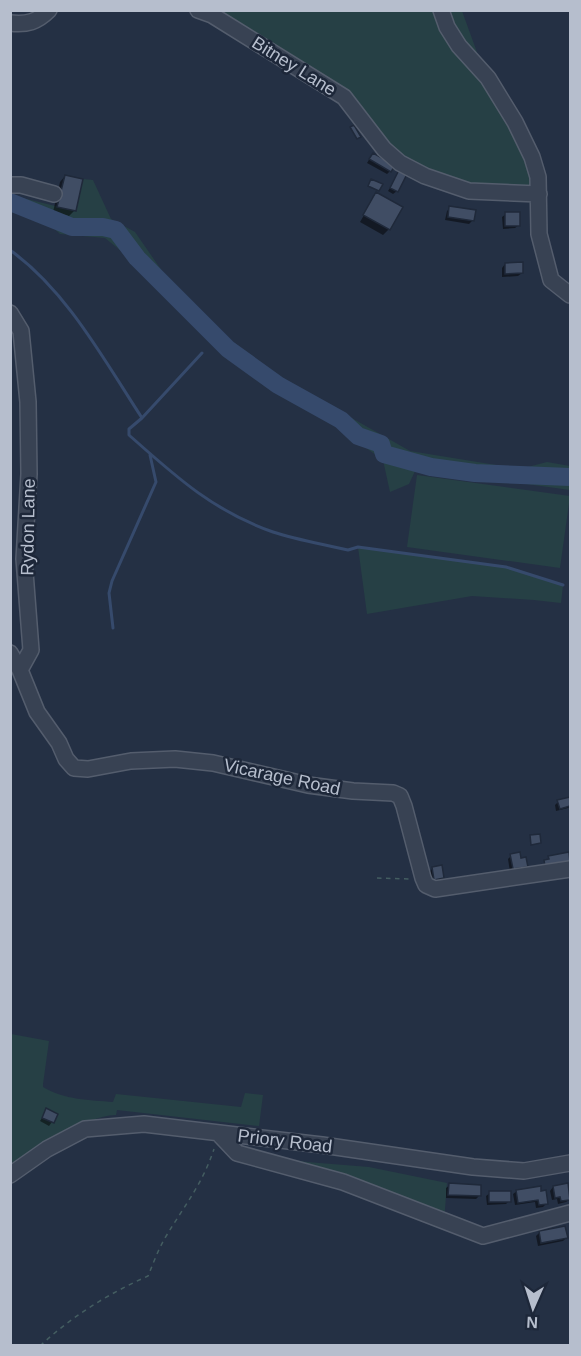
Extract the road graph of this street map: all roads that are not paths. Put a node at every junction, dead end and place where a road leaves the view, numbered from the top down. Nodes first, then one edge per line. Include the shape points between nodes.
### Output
1 (49, 10) edge
2 (198, 10) edge
3 (441, 10) edge
4 (10, 24) edge
5 (10, 185) edge
6 (54, 194) dead end
7 (539, 194) junction
8 (570, 295) edge
9 (10, 313) edge
10 (10, 652) edge
11 (20, 670) junction
12 (570, 869) edge
13 (219, 1134) junction
14 (570, 1163) edge
15 (10, 1175) edge
16 (570, 1213) edge

1 - 4 street via 39,20
2 - 7 street, Bitney Lane via 344,97 384,149 400,163 469,191
3 - 7 street via 459,46 488,78 515,122 532,157
5 - 6 street
7 - 8 street via 539,234 551,280
9 - 11 street, Rydon Lane via 21,331 30,474 24,559 31,650
10 - 11 street
11 - 12 street, Vicarage Road via 37,712 74,768 175,759 213,763 308,785 393,793 400,796 404,806 424,882 435,889
13 - 14 street, Priory Road via 473,1167 524,1171
13 - 15 street, Priory Road via 144,1124 85,1129 46,1149
13 - 16 street via 237,1153 343,1182 483,1236

